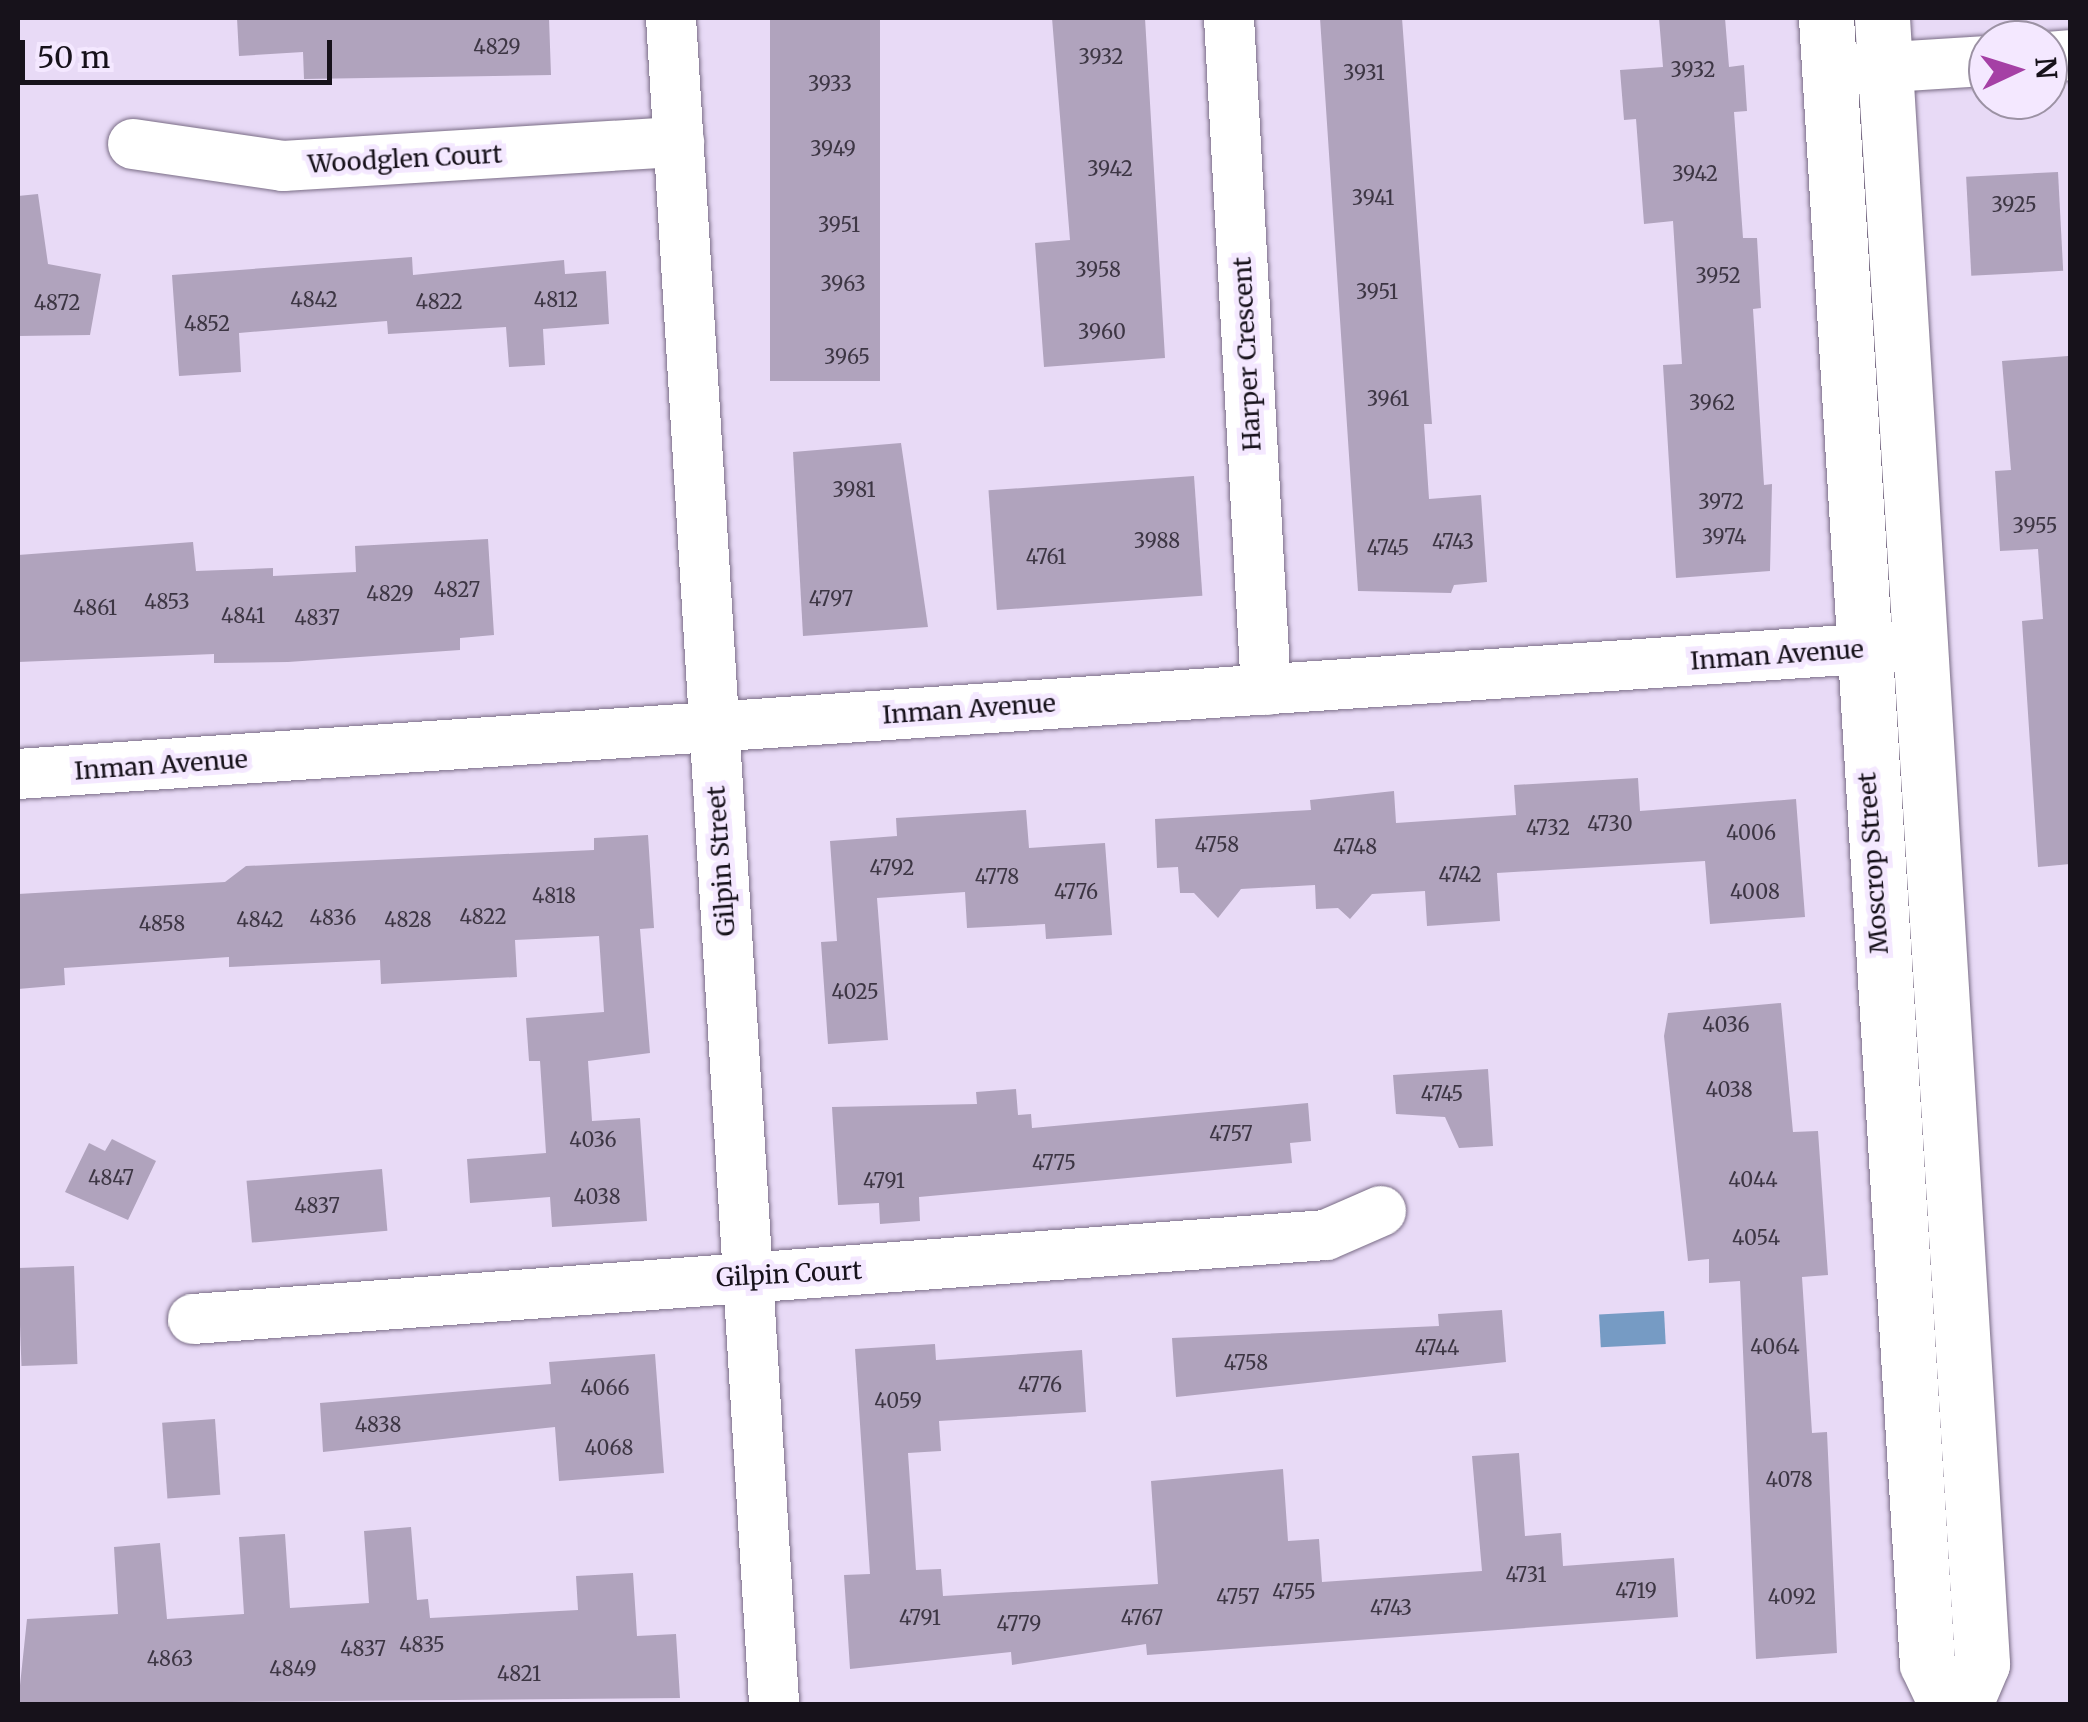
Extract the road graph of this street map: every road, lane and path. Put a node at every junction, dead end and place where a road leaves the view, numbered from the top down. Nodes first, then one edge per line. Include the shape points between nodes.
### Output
1 (672, 18) edge
2 (1229, 18) edge
3 (1884, 42) edge
4 (1828, 44) edge
5 (1968, 57) edge
6 (679, 142) junction
7 (134, 144) dead end
8 (1920, 645) junction
9 (1860, 648) junction
10 (1266, 690) junction
11 (712, 728) junction
12 (18, 774) edge
13 (1382, 1211) dead end
14 (747, 1277) junction
15 (192, 1319) dead end
16 (774, 1704) edge
17 (1946, 1704) edge
18 (1965, 1704) edge

1 - 6 street, Gilpin Street
2 - 10 street, Harper Crescent
3 - 4 street
3 - 5 street
3 - 8 street
4 - 9 street, Moscrop Street
6 - 7 street, Woodglen Court via 283,166
6 - 11 street, Gilpin Street
8 - 9 street, Inman Avenue
8 - 18 street via 1982,1664
9 - 10 street, Inman Avenue
9 - 17 street, Moscrop Street via 1927,1664
10 - 11 street, Inman Avenue
11 - 12 street, Inman Avenue
11 - 14 street, Gilpin Street
13 - 14 street, Gilpin Court via 1326,1235
14 - 15 street, Gilpin Court
14 - 16 street, Gilpin Street

